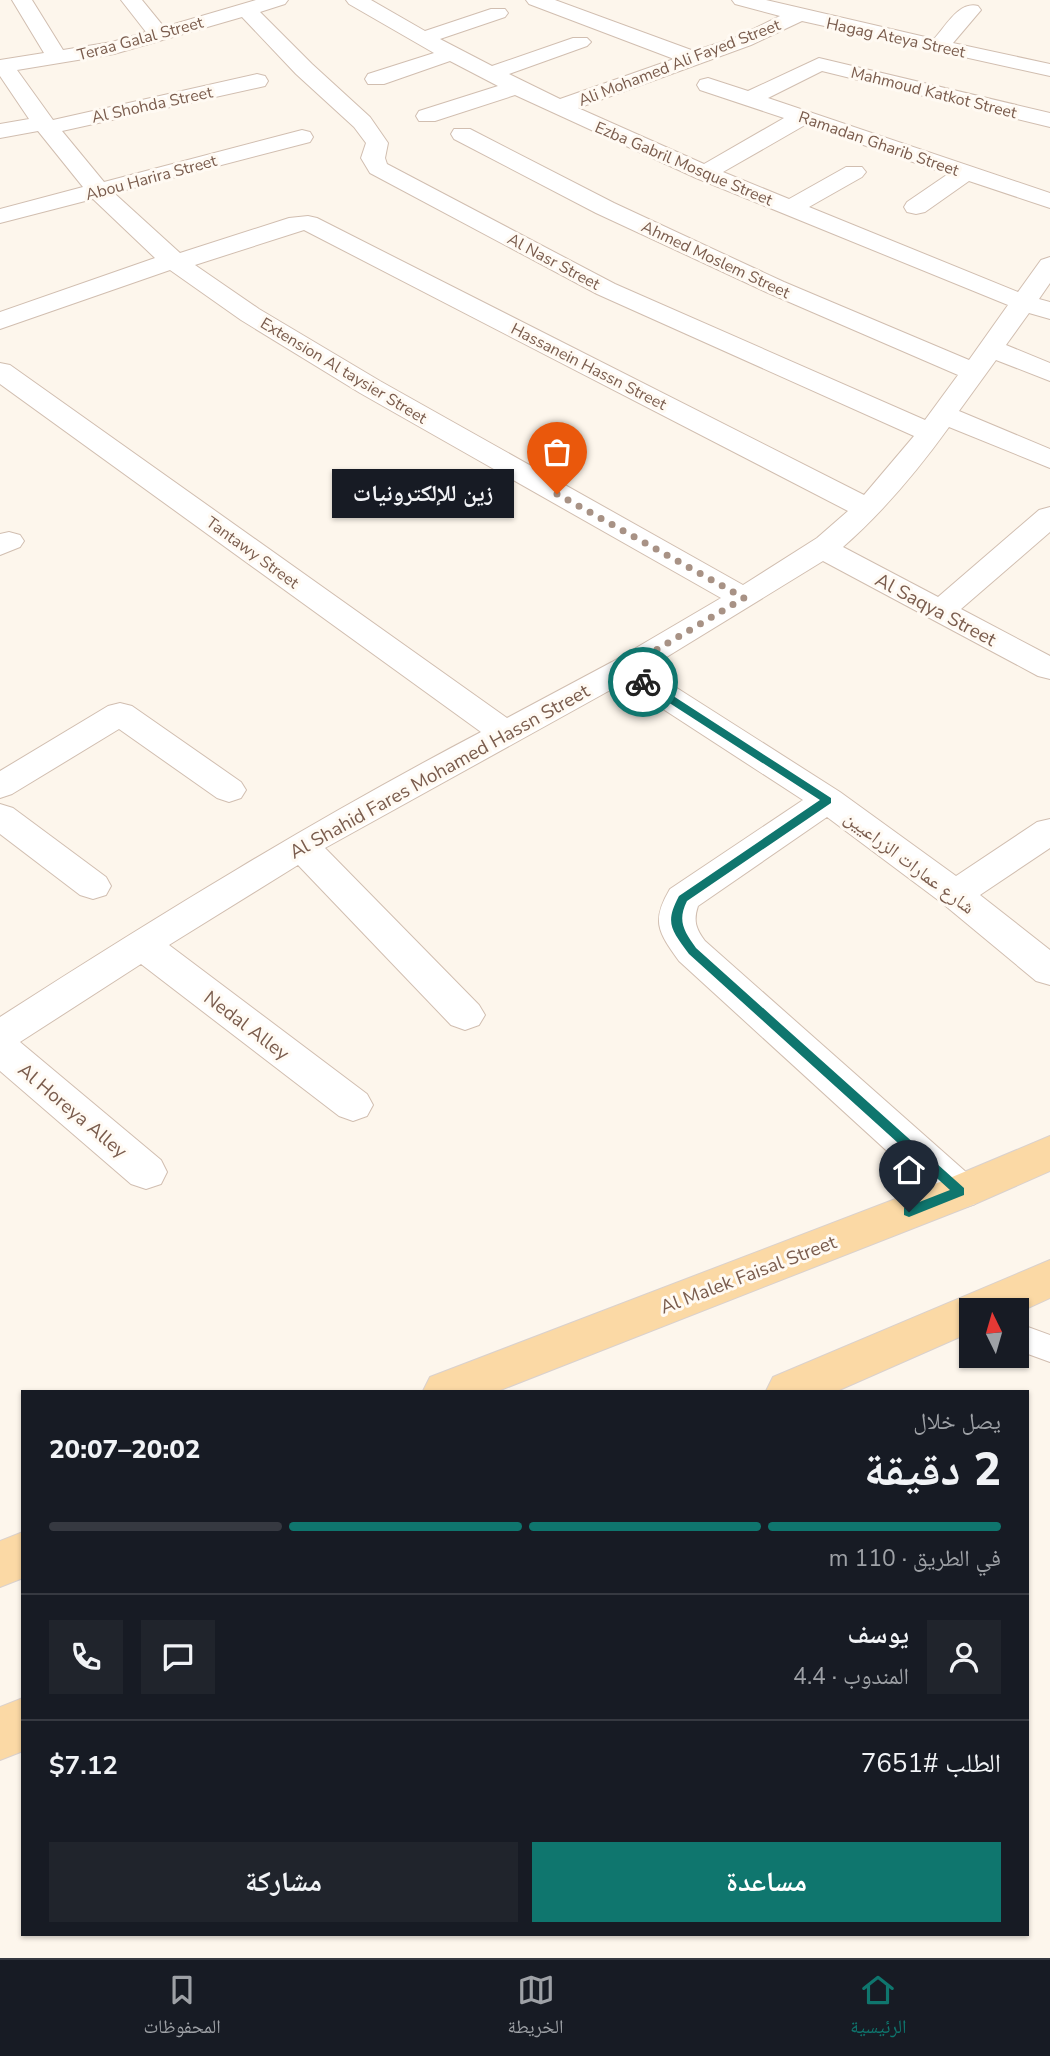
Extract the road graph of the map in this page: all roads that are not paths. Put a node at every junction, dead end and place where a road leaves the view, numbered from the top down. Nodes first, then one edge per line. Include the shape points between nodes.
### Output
1 (22, 0) edge
2 (131, 0) edge
3 (356, 0) edge
4 (536, 0) edge
5 (744, 0) edge
6 (262, 3) edge
7 (855, 8) dead end
8 (971, 10) dead end
9 (498, 13) dead end
10 (799, 15) junction
11 (840, 25) junction
12 (160, 35) junction
13 (423, 38) junction
14 (580, 42) dead end
15 (939, 46) junction
16 (1042, 48) dead end
17 (452, 54) junction
18 (58, 58) junction
19 (695, 59) junction
20 (1027, 65) junction
21 (2, 66) edge
22 (1050, 70) edge
23 (489, 74) junction
24 (376, 79) dead end
25 (257, 81) dead end
26 (708, 85) dead end
27 (516, 87) junction
28 (749, 99) junction
29 (559, 107) junction
30 (428, 116) dead end
31 (803, 117) junction
32 (1050, 120) edge
33 (45, 125) junction
34 (0, 131) edge
35 (462, 134) dead end
36 (302, 137) dead end
37 (967, 172) junction
38 (704, 173) junction
39 (854, 173) dead end
40 (99, 190) junction
41 (1050, 201) edge
42 (916, 207) dead end
43 (791, 208) junction
44 (0, 216) edge
45 (175, 262) junction
46 (1050, 265) edge
47 (1037, 307) edge
48 (0, 321) edge
49 (982, 360) junction
50 (0, 371) edge
51 (1050, 373) edge
52 (937, 424) junction
53 (1050, 459) edge
54 (867, 509) junction
55 (1050, 516) edge
56 (822, 548) junction
57 (744, 598) junction
58 (940, 611) junction
59 (624, 669) junction
60 (1050, 669) edge
61 (505, 733) junction
62 (0, 786) edge
63 (229, 790) dead end
64 (828, 800) junction
65 (0, 817) edge
66 (1050, 831) edge
67 (301, 846) junction
68 (93, 886) dead end
69 (955, 894) junction
70 (141, 944) junction
71 (1050, 971) edge
72 (465, 1015) dead end
73 (0, 1036) edge
74 (0, 1048) edge
75 (353, 1105) dead end
76 (1050, 1153) edge
77 (146, 1172) dead end
78 (960, 1192) junction
79 (1050, 1278) edge
80 (1006, 1298) edge
81 (959, 1319) edge
82 (1029, 1341) edge
83 (1050, 1349) edge
84 (449, 1390) edge
85 (791, 1390) edge
86 (21, 1556) edge
87 (0, 1564) edge
88 (21, 1725) edge
89 (0, 1734) edge

1 - 18 street
2 - 12 street
3 - 13 street, Ezba Gabril Mosque Street
4 - 19 street
5 - 10 street, Hagag Ateya Street
6 - 12 street, Teraa Galal Street
6 - 52 street, Al Nasr Street via 304,69 362,122 377,143 373,158 378,168 606,289
7 - 11 street
8 - 15 street
9 - 13 street
10 - 11 street, Hagag Ateya Street
10 - 19 street, Ali Mohamed Ali Fayed Street via 768,32
11 - 15 street, Hagag Ateya Street
12 - 18 street, Teraa Galal Street
13 - 17 street, Ezba Gabril Mosque Street
14 - 23 street
15 - 20 street, Hagag Ateya Street
16 - 20 street
17 - 23 street, Ezba Gabril Mosque Street
17 - 24 street
18 - 21 street, Teraa Galal Street
19 - 29 street, Ali Mohamed Ali Fayed Street
20 - 22 street, Hagag Ateya Street
21 - 33 street, Extension Al taysier Street
23 - 27 street, Ezba Gabril Mosque Street
25 - 33 street, Al Shohda Street
26 - 28 street, Ramadan Gharib Street
27 - 29 street, Ezba Gabril Mosque Street
27 - 30 street
28 - 31 street, Ramadan Gharib Street
28 - 32 street, Mahmoud Katkot Street via 819,64
29 - 38 street, Ezba Gabril Mosque Street
31 - 37 street, Ramadan Gharib Street
31 - 38 street
33 - 34 street, Al Shohda Street
33 - 40 street, Extension Al taysier Street
35 - 49 street, Ahmed Moslem Street via 605,208 763,281
36 - 40 street, Abou Harira Street
37 - 41 street, Ramadan Gharib Street
37 - 42 street
38 - 43 street, Ezba Gabril Mosque Street
39 - 43 street
40 - 44 street, Abou Harira Street
40 - 45 street, Extension Al taysier Street
43 - 47 street, Ezba Gabril Mosque Street
45 - 48 street
45 - 54 street, Hassanein Hassn Street via 310,223
45 - 57 street, Extension Al taysier Street via 307,350
46 - 47 street, Al Shahid Fares Mohamed Hassn Street
47 - 49 street, Al Shahid Fares Mohamed Hassn Street
49 - 51 street, Ahmed Moslem Street
49 - 52 street, Al Shahid Fares Mohamed Hassn Street
50 - 61 street, Tantawy Street
52 - 53 street
52 - 54 street, Al Shahid Fares Mohamed Hassn Street
54 - 56 street, Al Shahid Fares Mohamed Hassn Street
55 - 58 street
56 - 57 street, Al Shahid Fares Mohamed Hassn Street
56 - 58 street, Al Saqya Street
57 - 59 street, Al Shahid Fares Mohamed Hassn Street
58 - 60 street, Al Saqya Street
59 - 61 street, Al Shahid Fares Mohamed Hassn Street
59 - 64 street, شارع عمارات الزراعيين
61 - 67 street, Al Shahid Fares Mohamed Hassn Street
62 - 63 street via 120,714
64 - 69 street, شارع عمارات الزراعيين
64 - 78 street via 683,898 676,912 676,927 692,951
65 - 68 street
66 - 69 street
67 - 70 street, Al Shahid Fares Mohamed Hassn Street
67 - 72 street
69 - 71 street, شارع عمارات الزراعيين
70 - 73 street, Al Shahid Fares Mohamed Hassn Street
70 - 75 street, Nedal Alley
74 - 77 street, Al Horeya Alley
76 - 78 main road, Al Malek Faisal Street
78 - 84 main road, Al Malek Faisal Street
79 - 80 main road
81 - 85 main road
82 - 83 lane
86 - 87 main road
88 - 89 main road

